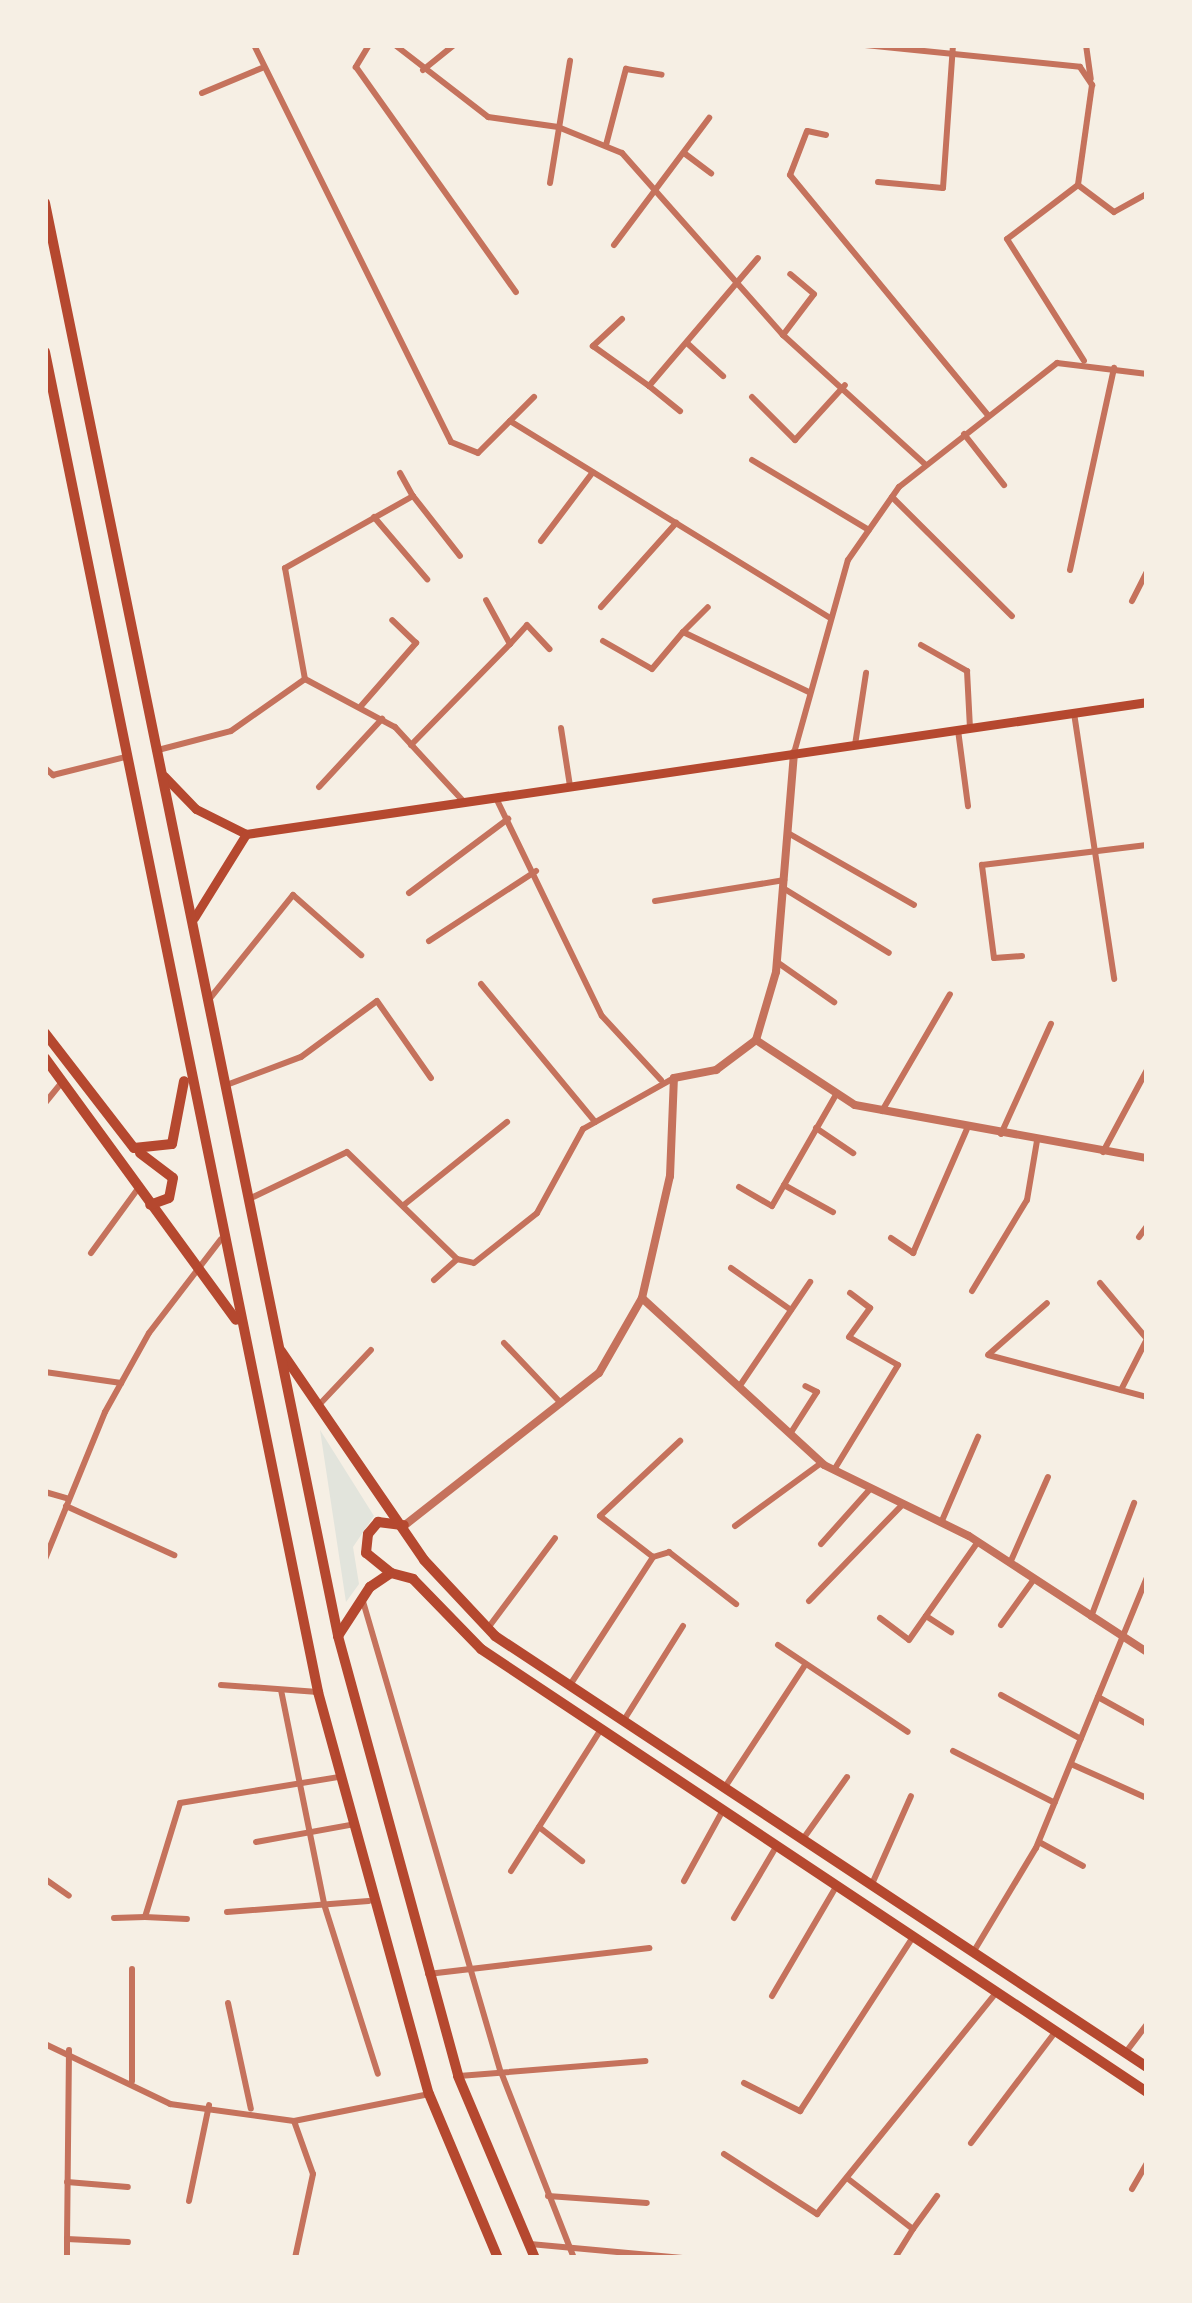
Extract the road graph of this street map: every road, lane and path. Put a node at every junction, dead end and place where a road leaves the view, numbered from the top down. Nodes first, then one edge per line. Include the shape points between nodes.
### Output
1 (254, 45) edge
2 (368, 45) edge
3 (395, 45) edge
4 (454, 45) edge
5 (865, 45) edge
6 (1086, 45) edge
7 (952, 49) edge
8 (570, 61) dead end
9 (262, 68) junction
10 (423, 70) junction
11 (662, 75) dead end
12 (1092, 86) junction
13 (202, 93) dead end
14 (709, 118) dead end
15 (558, 127) junction
16 (826, 135) dead end
17 (606, 146) junction
18 (684, 153) junction
19 (711, 173) dead end
20 (878, 182) dead end
21 (550, 184) dead end
22 (1078, 184) junction
23 (656, 192) junction
24 (1147, 194) edge
25 (45, 203) edge
26 (614, 245) dead end
27 (758, 258) dead end
28 (790, 274) dead end
29 (738, 287) junction
30 (516, 292) dead end
31 (622, 319) dead end
32 (783, 335) junction
33 (687, 344) junction
34 (45, 352) edge
35 (1084, 362) junction
36 (1114, 368) junction
37 (1147, 374) edge
38 (723, 376) dead end
39 (844, 385) junction
40 (649, 386) junction
41 (534, 397) dead end
42 (752, 397) dead end
43 (50, 406) edge
44 (680, 411) dead end
45 (988, 414) junction
46 (510, 421) junction
47 (964, 434) junction
48 (752, 460) dead end
49 (926, 465) junction
50 (592, 472) junction
51 (400, 473) dead end
52 (1004, 485) dead end
53 (413, 496) junction
54 (892, 497) junction
55 (374, 517) junction
56 (676, 523) junction
57 (869, 530) junction
58 (541, 541) dead end
59 (460, 556) dead end
60 (1070, 570) dead end
61 (1147, 571) edge
62 (427, 579) dead end
63 (486, 600) dead end
64 (1132, 601) dead end
65 (600, 607) dead end
66 (708, 608) dead end
67 (1012, 616) dead end
68 (829, 617) junction
69 (392, 620) dead end
70 (683, 632) junction
71 (603, 641) dead end
72 (510, 644) junction
73 (922, 645) dead end
74 (549, 649) dead end
75 (866, 673) dead end
76 (305, 679) junction
77 (809, 692) junction
78 (1147, 702) edge
79 (361, 706) junction
80 (1074, 712) junction
81 (382, 720) junction
82 (561, 728) dead end
83 (970, 728) junction
84 (958, 730) junction
85 (412, 745) junction
86 (855, 745) junction
87 (158, 750) junction
88 (794, 754) junction
89 (125, 757) junction
90 (45, 768) edge
91 (164, 776) junction
92 (570, 786) junction
93 (318, 787) dead end
94 (496, 797) junction
95 (464, 802) junction
96 (968, 806) dead end
97 (508, 819) junction
98 (788, 833) junction
99 (246, 834) junction
100 (1147, 845) edge
101 (1098, 849) junction
102 (536, 871) junction
103 (783, 884) junction
104 (409, 893) dead end
105 (654, 901) dead end
106 (914, 905) dead end
107 (194, 918) junction
108 (429, 942) dead end
109 (889, 953) dead end
110 (361, 955) dead end
111 (1022, 956) dead end
112 (776, 962) junction
113 (1114, 979) dead end
114 (481, 984) dead end
115 (950, 994) dead end
116 (211, 997) junction
117 (834, 1002) dead end
118 (1051, 1024) dead end
119 (45, 1032) edge
120 (756, 1040) junction
121 (45, 1058) edge
122 (185, 1065) junction
123 (1147, 1070) edge
124 (431, 1078) dead end
125 (674, 1078) junction
126 (661, 1080) junction
127 (61, 1083) junction
128 (229, 1084) junction
129 (837, 1093) junction
130 (45, 1102) edge
131 (882, 1111) junction
132 (507, 1122) dead end
133 (595, 1122) junction
134 (816, 1128) junction
135 (967, 1130) junction
136 (1000, 1135) junction
137 (1037, 1141) junction
138 (134, 1148) junction
139 (1103, 1152) junction
140 (853, 1153) dead end
141 (1147, 1158) edge
142 (784, 1185) junction
143 (739, 1187) dead end
144 (136, 1190) junction
145 (250, 1198) junction
146 (405, 1204) junction
147 (150, 1205) junction
148 (832, 1212) dead end
149 (1147, 1226) edge
150 (1138, 1237) dead end
151 (891, 1238) dead end
152 (222, 1239) junction
153 (92, 1253) dead end
154 (457, 1259) junction
155 (196, 1268) junction
156 (730, 1268) dead end
157 (434, 1280) dead end
158 (810, 1282) dead end
159 (1100, 1284) dead end
160 (972, 1291) dead end
161 (850, 1293) dead end
162 (642, 1298) junction
163 (1047, 1304) dead end
164 (791, 1310) junction
165 (240, 1325) junction
166 (1147, 1339) edge
167 (504, 1343) dead end
168 (279, 1348) junction
169 (371, 1350) dead end
170 (45, 1372) edge
171 (121, 1383) junction
172 (805, 1386) dead end
173 (739, 1387) junction
174 (1122, 1390) junction
175 (1147, 1397) edge
176 (561, 1403) junction
177 (318, 1407) junction
178 (790, 1434) junction
179 (978, 1437) dead end
180 (680, 1441) dead end
181 (821, 1463) junction
182 (834, 1470) junction
183 (1048, 1477) dead end
184 (871, 1488) junction
185 (45, 1492) edge
186 (68, 1503) junction
187 (1134, 1503) dead end
188 (903, 1504) junction
189 (942, 1523) junction
190 (405, 1525) junction
191 (735, 1526) dead end
192 (555, 1538) dead end
193 (978, 1542) junction
194 (821, 1544) dead end
195 (174, 1555) dead end
196 (653, 1556) junction
197 (45, 1559) edge
198 (1010, 1563) junction
199 (390, 1573) junction
200 (1147, 1577) edge
201 (1034, 1578) junction
202 (362, 1598) junction
203 (809, 1602) dead end
204 (736, 1604) dead end
205 (926, 1616) junction
206 (880, 1618) dead end
207 (1090, 1618) junction
208 (1001, 1625) dead end
209 (683, 1626) dead end
210 (488, 1629) junction
211 (951, 1632) dead end
212 (338, 1636) junction
213 (1120, 1642) junction
214 (778, 1645) dead end
215 (1147, 1652) edge
216 (805, 1664) junction
217 (222, 1685) dead end
218 (570, 1686) junction
219 (281, 1690) junction
220 (318, 1692) junction
221 (1001, 1695) dead end
222 (1098, 1697) junction
223 (624, 1720) junction
224 (1147, 1724) edge
225 (600, 1731) junction
226 (908, 1732) dead end
227 (1081, 1739) junction
228 (954, 1750) dead end
229 (1071, 1764) junction
230 (338, 1778) junction
231 (847, 1778) dead end
232 (301, 1783) junction
233 (725, 1787) junction
234 (911, 1796) dead end
235 (1147, 1798) edge
236 (1055, 1802) junction
237 (722, 1812) junction
238 (350, 1826) junction
239 (538, 1828) junction
240 (309, 1833) junction
241 (804, 1839) junction
242 (256, 1842) dead end
243 (1039, 1842) junction
244 (776, 1847) junction
245 (582, 1861) dead end
246 (1083, 1866) dead end
247 (511, 1871) dead end
248 (45, 1880) edge
249 (684, 1882) dead end
250 (872, 1884) junction
251 (836, 1886) junction
252 (70, 1896) dead end
253 (369, 1901) junction
254 (324, 1904) junction
255 (227, 1912) dead end
256 (145, 1917) junction
257 (114, 1918) dead end
258 (734, 1918) dead end
259 (187, 1919) dead end
260 (913, 1937) junction
261 (649, 1948) dead end
262 (974, 1951) junction
263 (132, 1969) dead end
264 (468, 1969) junction
265 (427, 1974) junction
266 (997, 1992) junction
267 (772, 1996) dead end
268 (228, 2003) dead end
269 (1147, 2024) edge
270 (1056, 2031) junction
271 (45, 2044) edge
272 (69, 2050) junction
273 (1126, 2052) junction
274 (645, 2060) dead end
275 (1147, 2066) edge
276 (501, 2072) junction
277 (378, 2074) dead end
278 (458, 2076) junction
279 (132, 2082) junction
280 (744, 2083) dead end
281 (1147, 2092) edge
282 (428, 2094) junction
283 (209, 2104) junction
284 (251, 2109) junction
285 (294, 2121) junction
286 (971, 2143) dead end
287 (724, 2154) dead end
288 (1147, 2164) edge
289 (846, 2178) junction
290 (68, 2182) junction
291 (128, 2187) dead end
292 (1132, 2189) dead end
293 (548, 2196) junction
294 (936, 2196) dead end
295 (189, 2200) dead end
296 (647, 2203) dead end
297 (913, 2229) junction
298 (67, 2239) junction
299 (128, 2242) dead end
300 (529, 2244) junction
301 (569, 2247) junction
302 (681, 2257) edge
303 (67, 2258) edge
304 (295, 2258) edge
305 (498, 2258) edge
306 (535, 2258) edge
307 (574, 2258) edge
308 (895, 2258) edge

1 - 9 street
2 - 30 street via 356,67
3 - 10 street
4 - 10 street
5 - 7 street
6 - 12 street
7 - 12 street via 1080,67
7 - 20 street via 942,188
8 - 15 street
9 - 13 street
9 - 46 street via 451,442 478,452
10 - 15 street via 488,117
11 - 17 street via 626,70
12 - 22 street
14 - 18 street
15 - 17 street
15 - 21 street
16 - 45 street via 807,131 790,175
17 - 23 street
18 - 19 street
18 - 23 street
22 - 24 street via 1114,212
22 - 35 street via 1007,239
23 - 26 street
23 - 29 street
25 - 87 main road
27 - 29 street
28 - 32 street via 814,294
29 - 32 street
29 - 33 street
31 - 40 street via 594,346
32 - 39 street
33 - 38 street
33 - 40 street
34 - 43 main road
35 - 36 street
35 - 45 street via 1057,363
36 - 37 street
36 - 60 street
39 - 42 street via 796,440
39 - 49 street
40 - 44 street
41 - 46 street
43 - 89 main road
45 - 47 street
46 - 50 street
47 - 49 street
47 - 52 street
48 - 57 street
49 - 54 street
50 - 56 street
50 - 58 street
51 - 53 street
53 - 55 street
53 - 59 street
54 - 57 street
54 - 67 street
55 - 62 street
55 - 76 street via 286,568
56 - 65 street
56 - 68 street
57 - 68 street
61 - 64 street
63 - 72 street
66 - 70 street
68 - 77 street
69 - 79 street via 416,644
70 - 71 street via 652,669
70 - 77 street
72 - 74 street via 527,624
72 - 85 street
73 - 83 street via 967,670
75 - 86 street
76 - 79 street
76 - 87 street via 231,730
77 - 88 street
78 - 80 main road
79 - 81 street
80 - 83 main road
80 - 101 street
81 - 85 street
81 - 93 street
82 - 92 street
83 - 84 main road
84 - 86 main road
84 - 96 street
85 - 95 street
86 - 88 main road
87 - 91 main road
88 - 92 main road
88 - 98 street
89 - 90 street via 52,775
89 - 122 main road
91 - 99 main road via 196,809
91 - 107 main road
92 - 94 main road
94 - 95 main road
94 - 97 street
95 - 99 main road
97 - 102 street
97 - 104 street
98 - 103 street
98 - 106 street
99 - 107 main road
100 - 101 street
101 - 111 street via 982,864 994,958
101 - 113 street
102 - 108 street
102 - 126 street via 602,1016
103 - 105 street
103 - 109 street
103 - 112 street
107 - 116 main road
110 - 116 street via 293,895
112 - 117 street
112 - 120 street
114 - 133 street
115 - 131 street
116 - 128 main road
118 - 136 street
119 - 138 main road
120 - 125 street via 716,1070
120 - 129 street
121 - 127 main road
122 - 138 main road via 172,1144
122 - 152 main road
123 - 139 street
124 - 128 street via 377,1001 301,1056
125 - 126 street
125 - 162 street via 670,1176
126 - 133 street
127 - 130 street
127 - 144 main road
128 - 145 main road
129 - 131 street
129 - 134 street
131 - 135 street
132 - 146 street
133 - 154 street via 537,1214 474,1263
134 - 140 street
134 - 142 street
135 - 136 street
135 - 151 street via 913,1253
136 - 137 street
137 - 139 street
137 - 160 street via 1027,1200
138 - 147 main road via 173,1178 169,1198
139 - 141 street
142 - 143 street via 772,1206
142 - 148 street
144 - 147 main road
144 - 153 street
145 - 146 street via 347,1152
145 - 168 main road
146 - 154 street
147 - 155 main road
149 - 150 street
152 - 155 street
152 - 165 main road
154 - 157 street
155 - 165 main road
155 - 171 street
156 - 164 street
158 - 164 street
159 - 166 street
161 - 182 street via 870,1308 849,1337 898,1365
162 - 173 street
162 - 176 street via 599,1373
163 - 174 street via 988,1354
164 - 173 street
165 - 220 main road
166 - 174 street
167 - 176 street
168 - 177 main road
168 - 212 main road
169 - 177 street
170 - 171 street
171 - 186 street
172 - 178 street via 816,1392
173 - 178 street
174 - 175 street
176 - 190 street
177 - 190 main road
178 - 181 street
179 - 189 street
180 - 196 street via 600,1516
181 - 182 street
181 - 191 street
182 - 184 street
183 - 198 street
184 - 188 street
184 - 194 street
185 - 186 street
186 - 195 street
186 - 197 street
187 - 207 street
188 - 189 street
188 - 203 street
189 - 193 street
190 - 199 main road via 378,1522 368,1534 366,1553
190 - 210 main road
192 - 210 street
193 - 198 street
193 - 205 street
196 - 204 street via 669,1552
196 - 218 street
198 - 201 street
199 - 202 main road
199 - 225 main road via 413,1579 481,1649
200 - 213 street
201 - 207 street
201 - 208 street
202 - 212 main road
202 - 264 street
205 - 206 street via 909,1640
205 - 211 street
207 - 213 street
209 - 223 street
210 - 218 main road
212 - 265 main road
213 - 215 street
213 - 222 street
214 - 216 street
216 - 226 street
216 - 233 street
217 - 219 street
218 - 223 main road
219 - 220 street
219 - 232 street
220 - 230 main road
221 - 227 street
222 - 224 street
222 - 227 street
223 - 233 main road
225 - 237 main road
225 - 239 street
227 - 229 street
228 - 236 street
229 - 235 street
229 - 236 street
230 - 232 street
230 - 238 main road
231 - 241 street
232 - 240 street
232 - 256 street via 180,1803
233 - 241 main road
234 - 250 street
236 - 243 street
237 - 244 main road
237 - 249 street
238 - 240 street
238 - 253 main road
239 - 245 street
239 - 247 street
240 - 242 street
240 - 254 street
241 - 250 main road
243 - 246 street
243 - 262 street
244 - 251 main road
244 - 258 street
248 - 252 street
250 - 262 main road
251 - 260 main road
251 - 267 street
253 - 254 street
253 - 282 main road
254 - 255 street
254 - 277 street
256 - 257 street
256 - 259 street
260 - 266 main road
260 - 280 street via 800,2111
261 - 264 street
262 - 273 main road
263 - 279 street
264 - 265 street
264 - 276 street
265 - 278 main road
266 - 270 main road
266 - 289 street
268 - 284 street
269 - 273 street
270 - 281 main road
270 - 286 street
271 - 272 street
272 - 279 street
272 - 290 street
273 - 275 main road
274 - 276 street
276 - 278 street
276 - 293 street
278 - 300 main road
279 - 283 street via 170,2104
282 - 285 street
282 - 305 main road
283 - 284 street
283 - 295 street
284 - 285 street
285 - 304 street via 313,2174
287 - 289 street via 818,2214
288 - 292 street
289 - 297 street
290 - 291 street
290 - 298 street
293 - 296 street
293 - 301 street
294 - 297 street
297 - 308 street
298 - 299 street
298 - 303 street
300 - 301 street
300 - 306 main road
301 - 302 street
301 - 307 street

